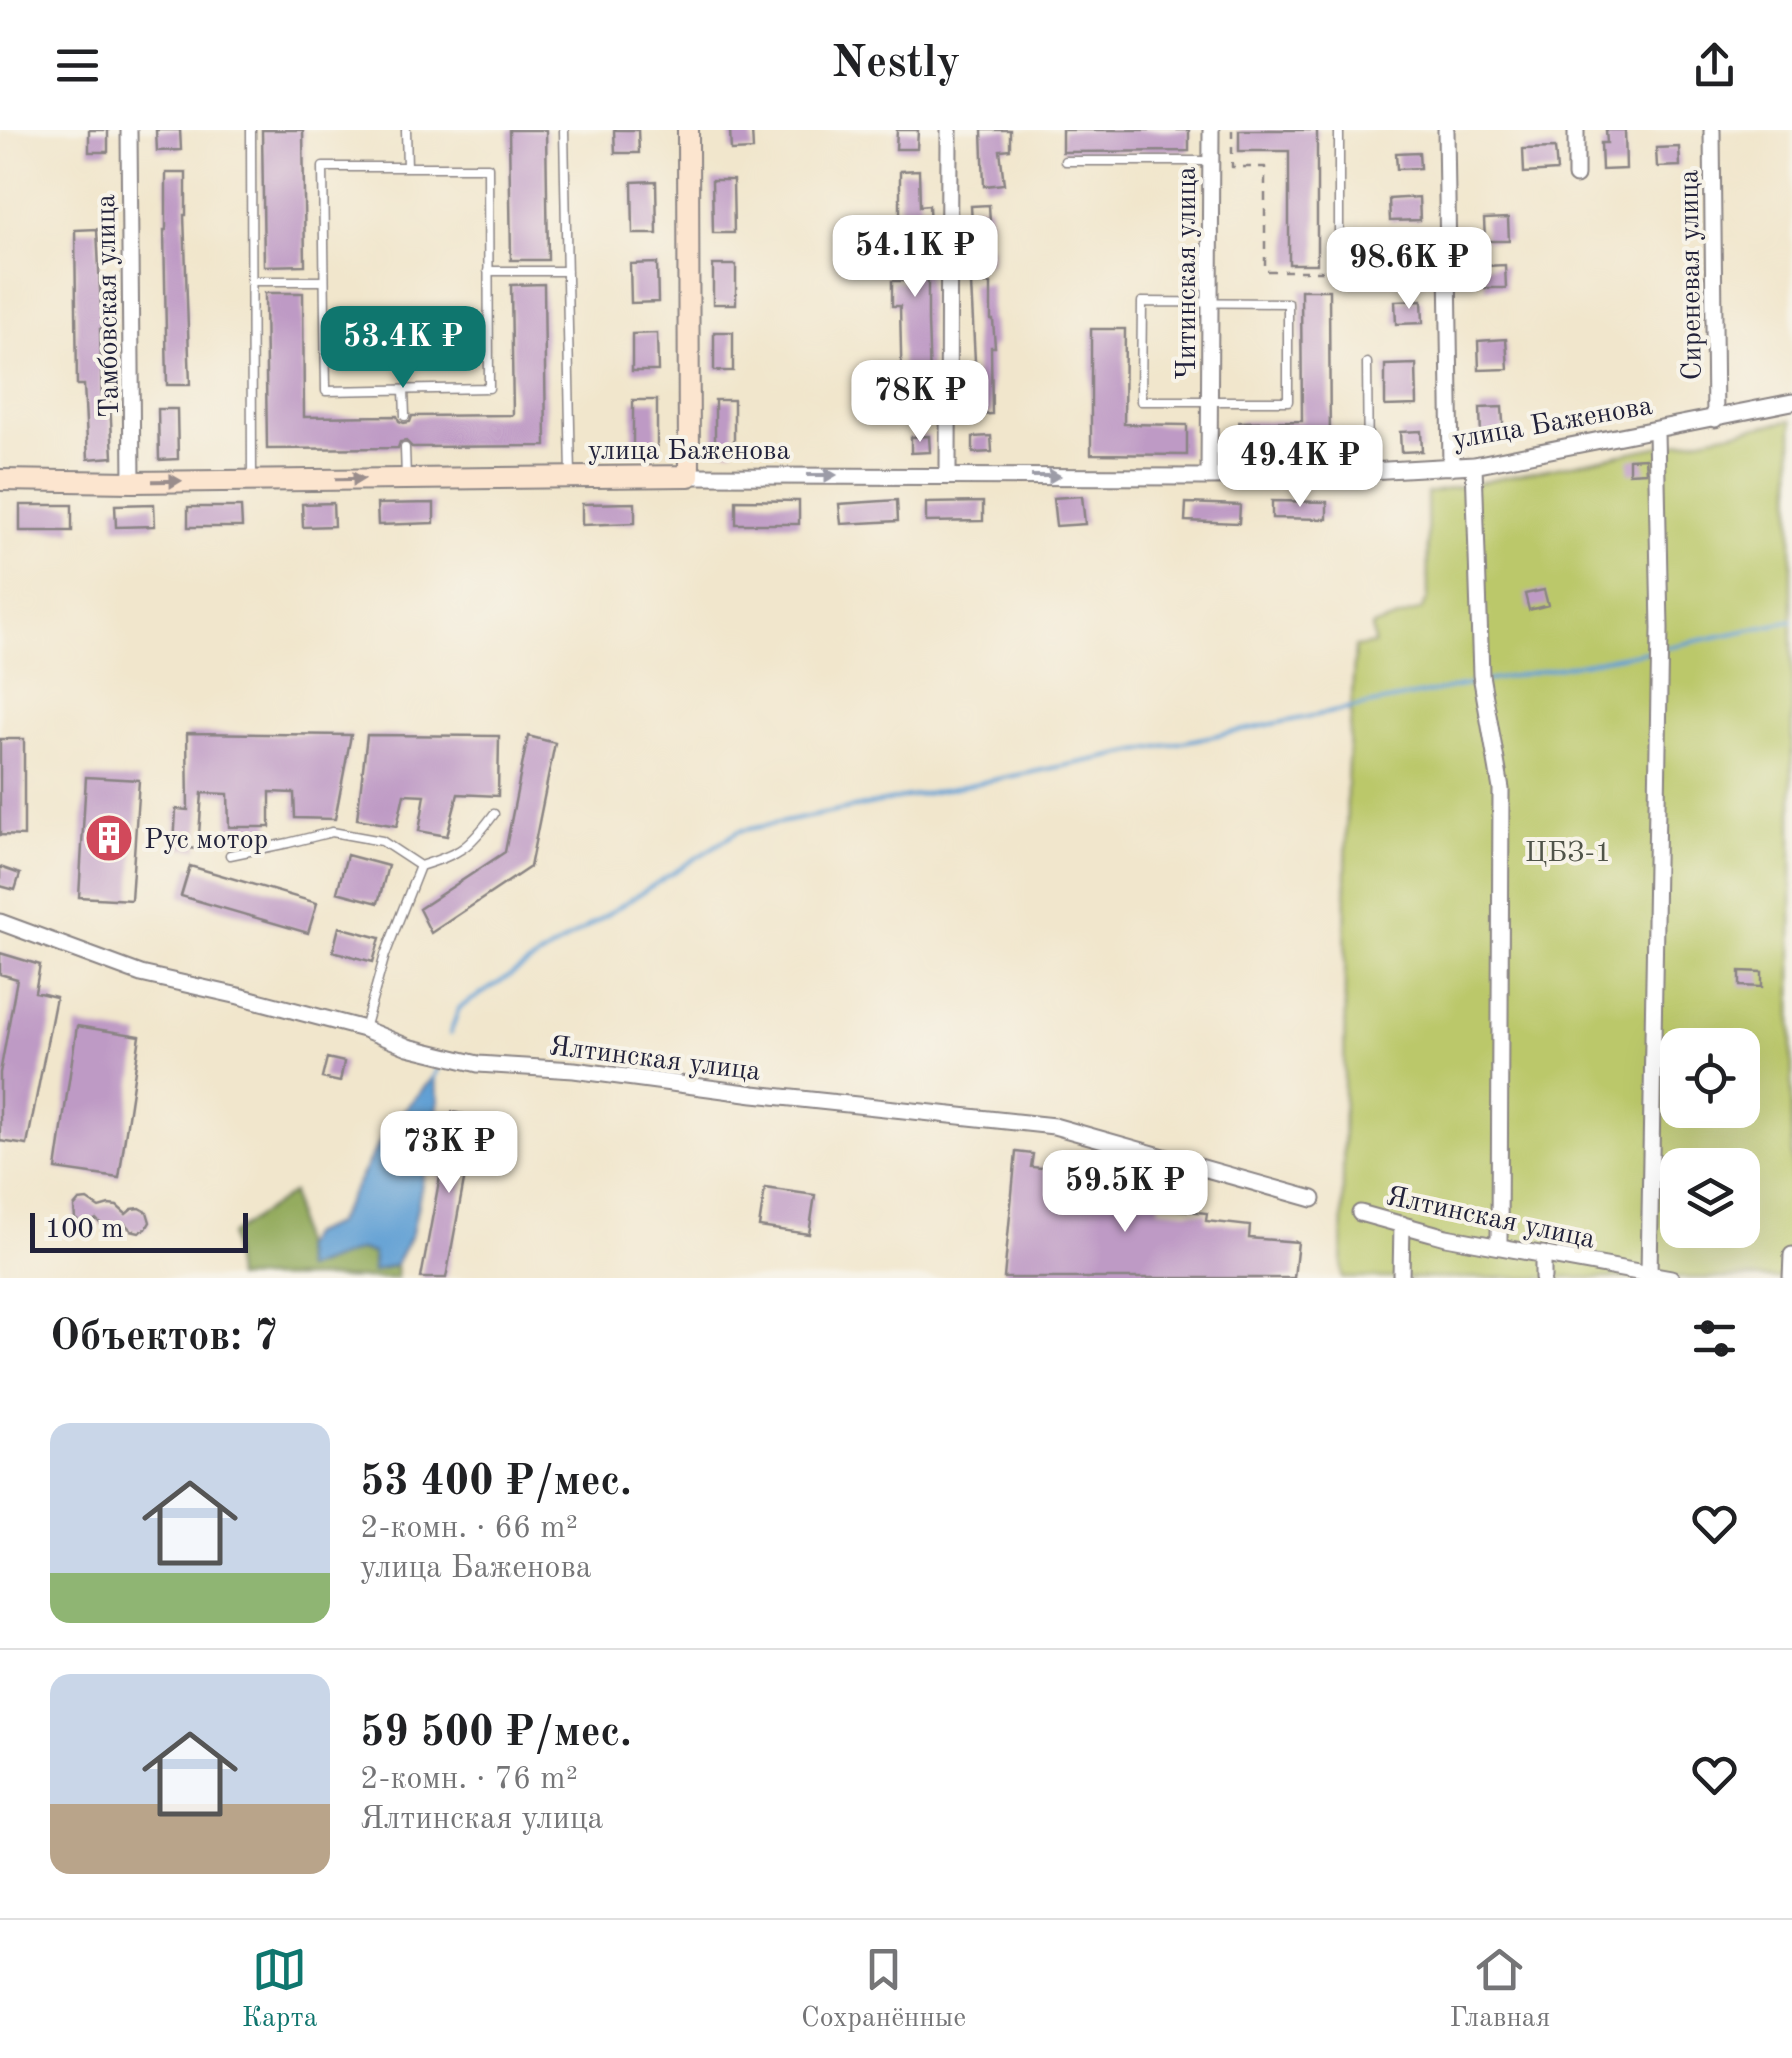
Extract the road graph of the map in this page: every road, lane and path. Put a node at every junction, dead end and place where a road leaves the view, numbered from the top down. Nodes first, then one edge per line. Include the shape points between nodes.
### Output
1 (129, 130) edge
2 (251, 130) edge
3 (406, 130) edge
4 (564, 130) edge
5 (688, 130) edge
6 (949, 130) edge
7 (1211, 130) edge
8 (1232, 130) edge
9 (1339, 130) edge
10 (1446, 130) edge
11 (1576, 130) edge
12 (1712, 130) edge
13 (1211, 161) junction
14 (1065, 162) dead end
15 (407, 167) junction
16 (1576, 176) dead end
17 (488, 271) junction
18 (567, 271) junction
19 (1340, 271) joint
20 (251, 281) junction
21 (324, 281) junction
22 (1210, 303) junction
23 (1367, 363) dead end
24 (404, 390) junction
25 (1210, 401) junction
26 (1792, 402) edge
27 (405, 416) dead end
28 (1716, 419) junction
29 (1656, 431) junction
30 (405, 448) dead end
31 (1474, 465) junction
32 (1451, 468) junction
33 (1368, 472) junction
34 (948, 475) junction
35 (690, 476) junction
36 (571, 477) junction
37 (1209, 477) junction
38 (406, 478) junction
39 (0, 480) edge
40 (252, 480) junction
41 (132, 482) junction
42 (494, 814) dead end
43 (230, 855) dead end
44 (420, 866) junction
45 (0, 922) edge
46 (364, 1029) junction
47 (1313, 1198) dead end
48 (1360, 1213) dead end
49 (1402, 1224) junction
50 (1500, 1246) junction
51 (1543, 1254) junction
52 (1792, 1255) edge
53 (1660, 1276) edge
54 (1402, 1278) edge
55 (1543, 1278) edge
56 (1791, 1278) edge

1 - 41 street, Тамбовская улица
2 - 20 lane
3 - 15 lane
4 - 18 lane
5 - 35 street
6 - 34 street
7 - 13 street, Читинская улица
8 - 19 path via 1232,167 1265,167 1265,271
9 - 19 lane
10 - 32 street
11 - 16 street
12 - 28 street, Сиреневая улица
13 - 14 lane
13 - 22 street, Читинская улица
15 - 17 lane via 488,167
15 - 21 lane via 323,167
17 - 18 lane
17 - 24 lane via 489,388
18 - 36 lane
20 - 21 lane
20 - 40 lane
21 - 24 lane via 326,391
22 - 25 street, Читинская улица
22 - 25 lane via 1142,302 1141,401
22 - 25 lane via 1288,303 1288,401
23 - 33 lane
24 - 27 lane
25 - 37 street, Читинская улица
26 - 28 street, улица Баженова
28 - 29 street, улица Баженова
29 - 31 street, улица Баженова
29 - 53 street
30 - 38 lane
31 - 32 street, улица Баженова
31 - 50 street via 1482,683 1500,789
32 - 33 street, улица Баженова
33 - 37 street, улица Баженова
35 -> 34 street, улица Баженова
34 -> 37 street, улица Баженова
35 - 36 street, улица Баженова
36 - 38 street, улица Баженова
40 -> 38 street, улица Баженова
39 - 41 street, улица Баженова
41 -> 40 street, улица Баженова
42 - 44 lane via 455,855
43 - 44 lane via 332,832 382,841
44 - 46 lane via 384,955
45 - 46 street, Ялтинская улица via 141,974
46 - 47 street, Ялтинская улица via 408,1048 478,1064 1054,1126
48 - 49 street, Ялтинская улица
49 - 50 street, Ялтинская улица
49 - 54 street
50 - 51 street, Ялтинская улица
51 - 53 street, Ялтинская улица
51 - 55 street
52 - 56 street

